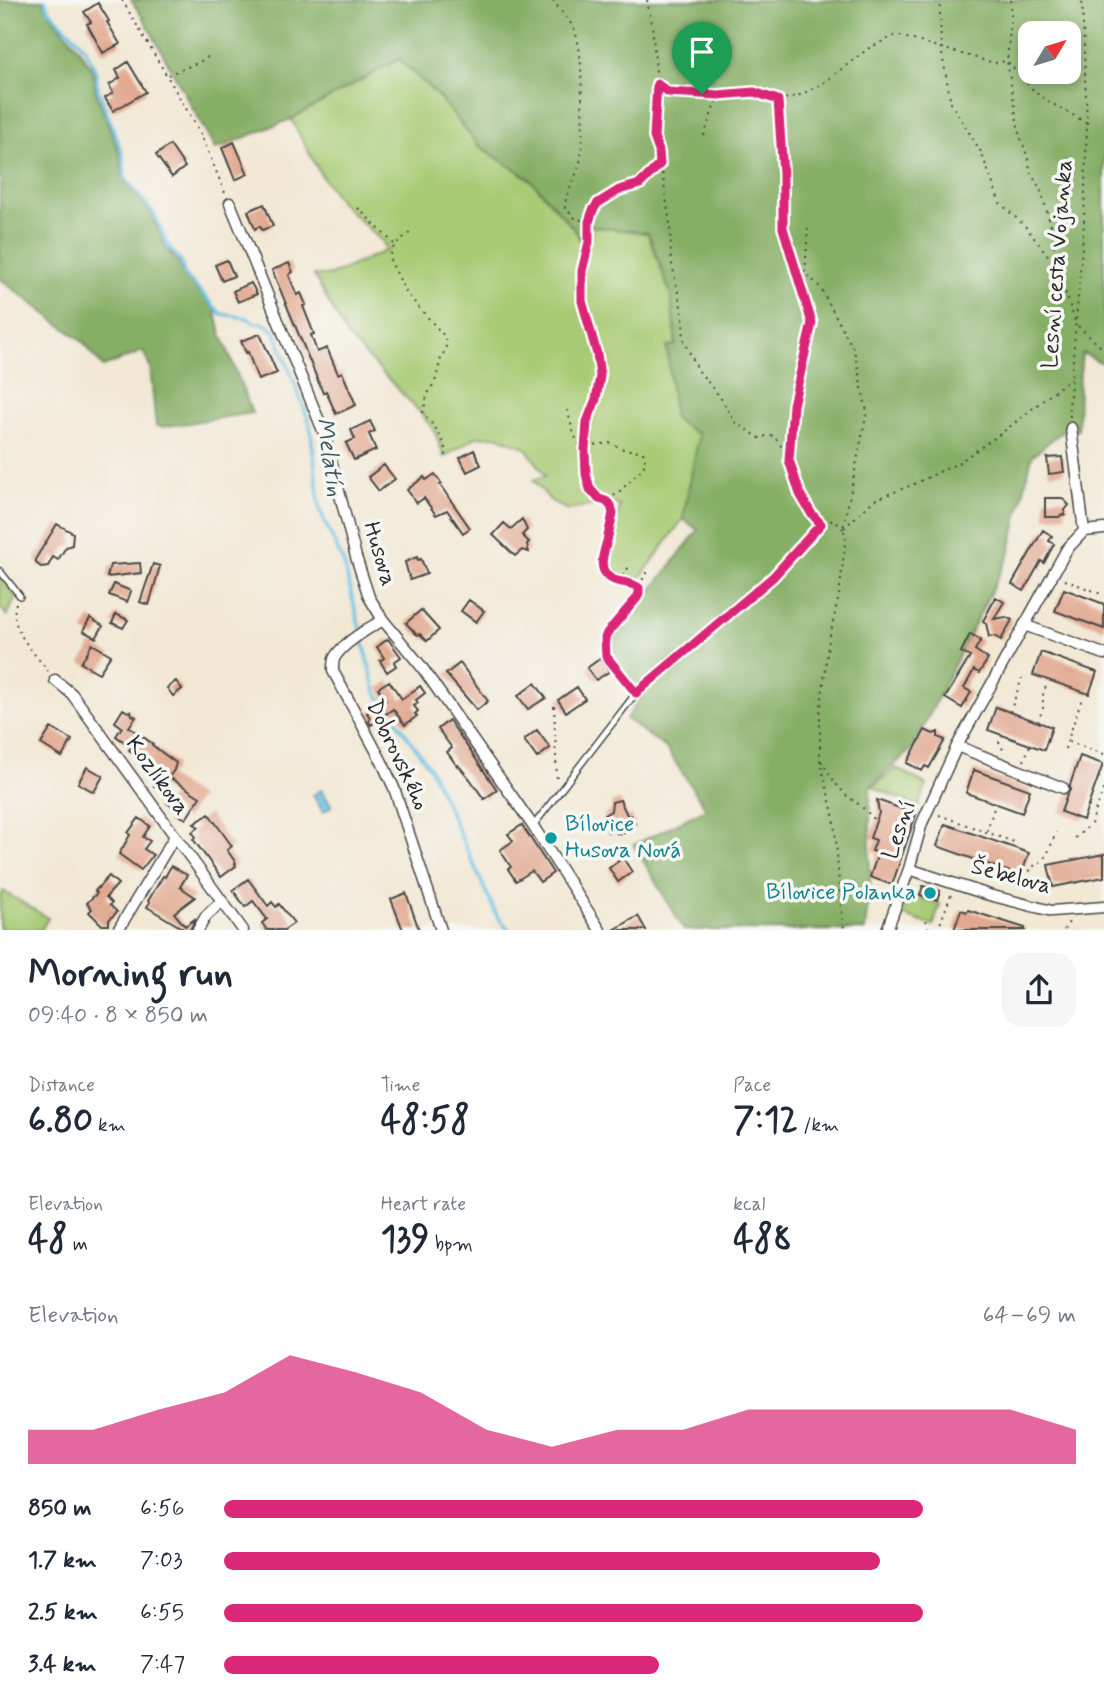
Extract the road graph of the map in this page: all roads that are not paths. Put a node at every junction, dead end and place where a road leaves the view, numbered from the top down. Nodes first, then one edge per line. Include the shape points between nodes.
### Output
1 (230, 203) road end
2 (1071, 428) road end
3 (1104, 529) edge
4 (1084, 531) junction
5 (0, 571) edge
6 (19, 596) road end
7 (383, 620) junction
8 (1024, 625) junction
9 (1104, 654) edge
10 (55, 680) road end
11 (636, 693) road end
12 (957, 746) junction
13 (1063, 788) dead end
14 (533, 826) junction
15 (176, 836) junction
16 (909, 869) junction
17 (222, 901) junction
18 (1104, 907) edge
19 (118, 930) edge
20 (198, 930) edge
21 (243, 930) edge
22 (441, 930) edge
23 (600, 930) edge
24 (887, 930) edge

1 - 7 street, Husova via 324,433 358,565
2 - 4 street
3 - 4 street
4 - 8 street, Lesní via 1067,549
5 - 6 lane
7 - 14 street, Husova via 421,666
7 - 22 street, Dobrovského via 338,653 333,671 394,788
8 - 9 street
8 - 12 street, Lesní
10 - 15 street, Kozlíkova via 72,694
11 - 14 lane
12 - 13 street
12 - 16 street, Lesní via 922,823
14 - 23 street, Husova
15 - 17 street, Kozlíkova
15 - 19 street
16 - 18 street, Šebelova via 1052,911
16 - 24 street, Lesní
17 - 20 street
17 - 21 street, Kozlíkova

